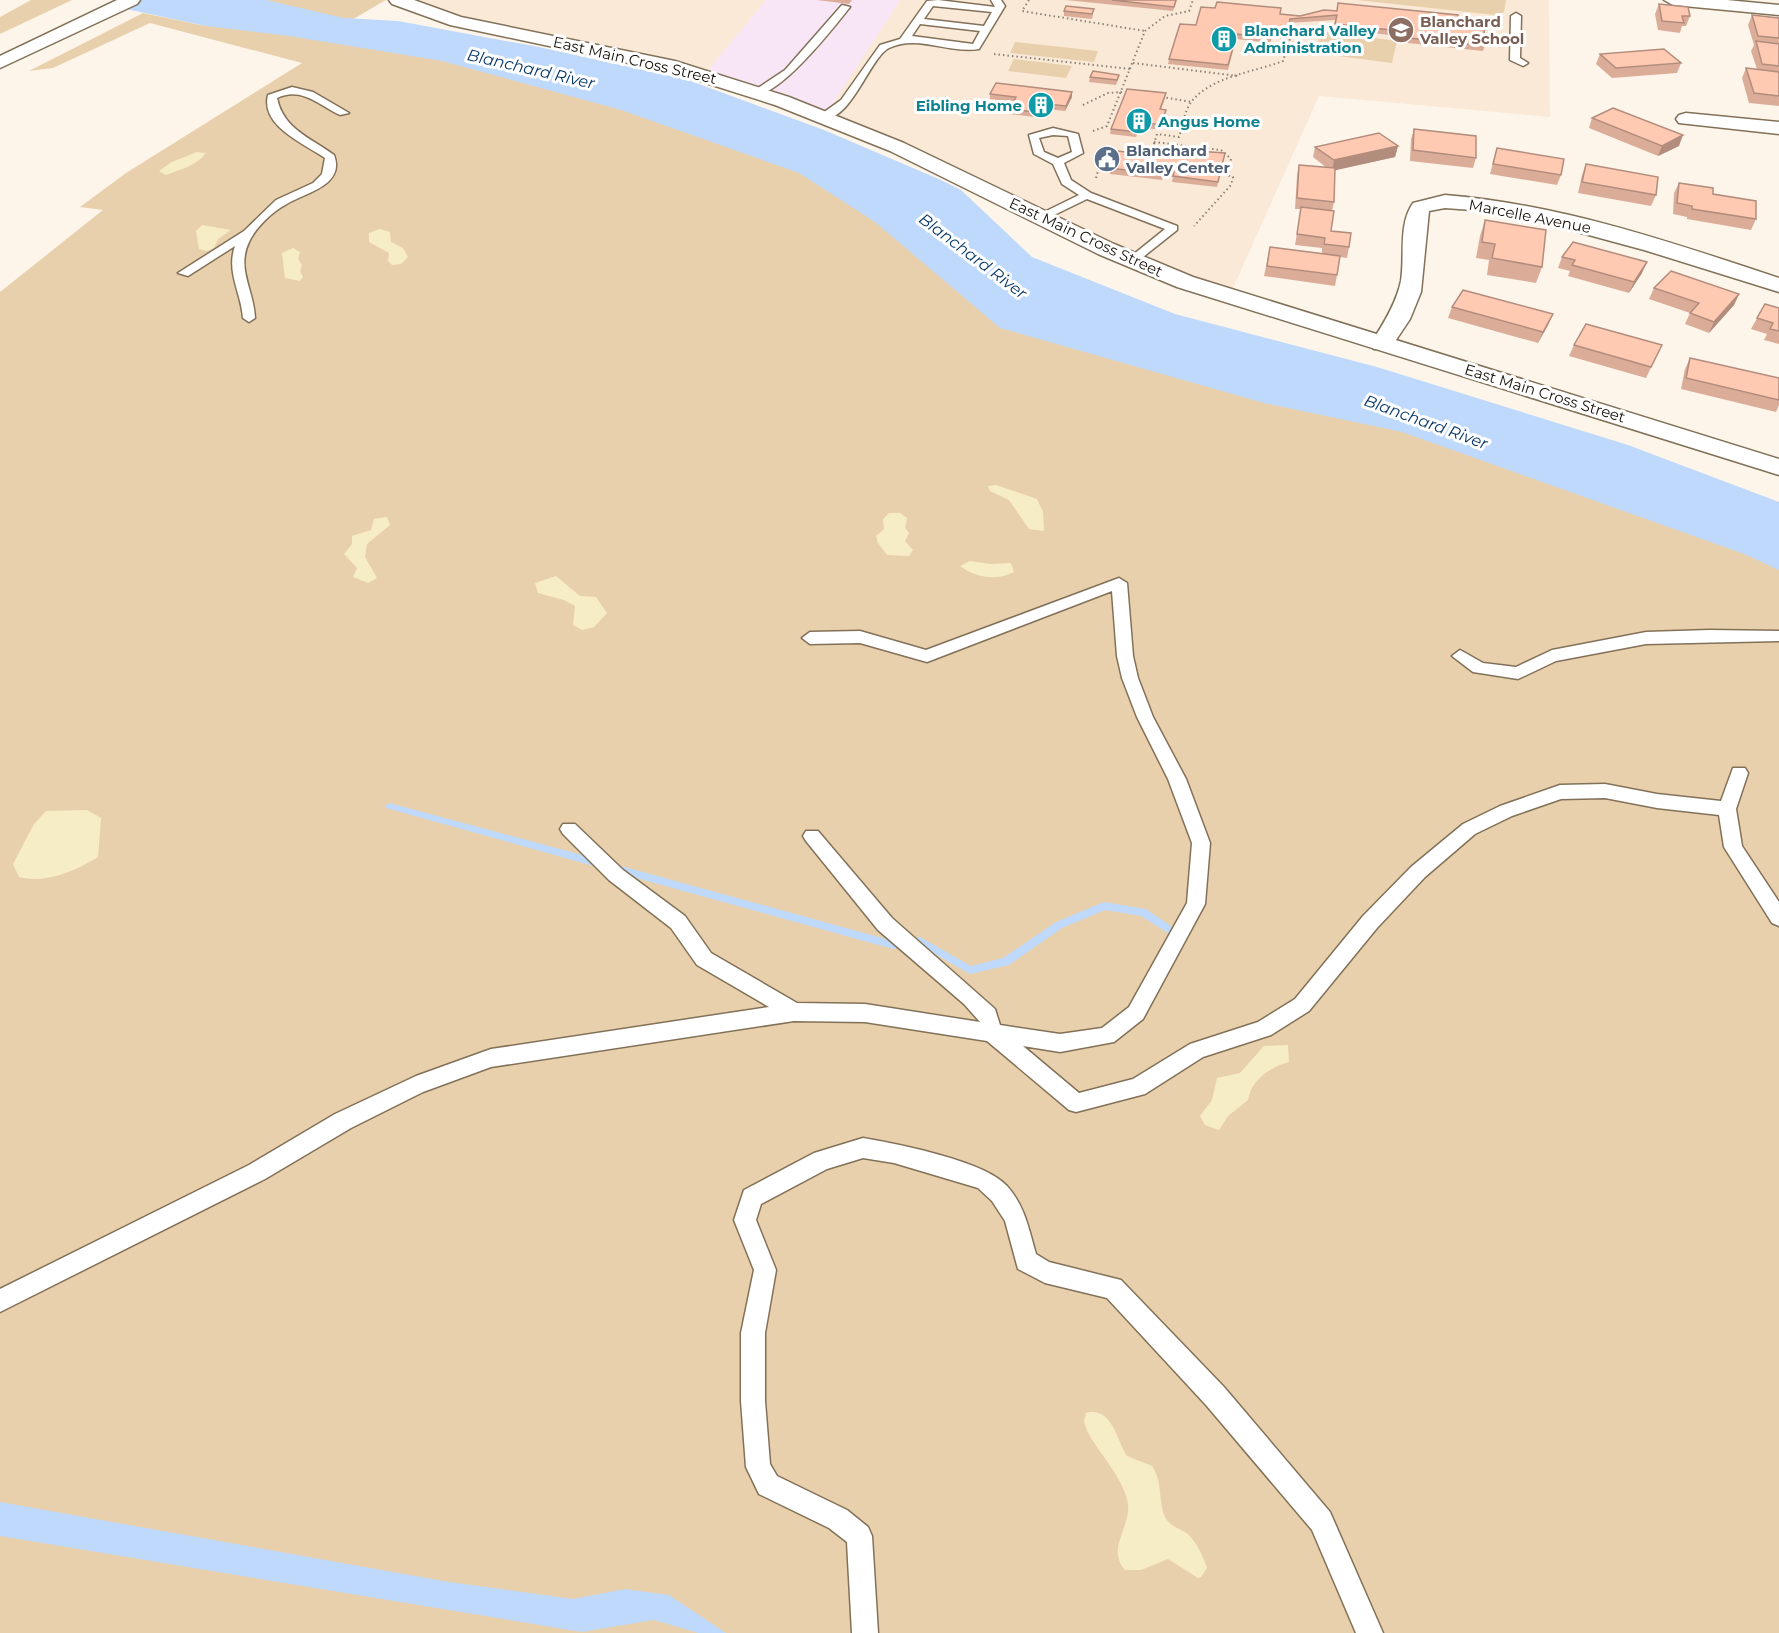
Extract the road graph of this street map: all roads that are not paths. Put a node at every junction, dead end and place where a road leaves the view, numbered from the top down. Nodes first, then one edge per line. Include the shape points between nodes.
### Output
1 (131, 0) edge
2 (398, 0) edge
3 (1673, 0) edge
4 (932, 2) edge
5 (997, 5) edge
6 (845, 7) dead end
7 (1779, 10) edge
8 (1516, 16) dead end
9 (918, 21) junction
10 (987, 29) junction
11 (905, 38) junction
12 (0, 63) edge
13 (1523, 63) dead end
14 (759, 93) junction
15 (344, 113) dead end
16 (824, 117) junction
17 (1686, 119) dead end
18 (1779, 128) edge
19 (1058, 162) junction
20 (1087, 195) junction
21 (1042, 217) junction
22 (247, 234) junction
23 (1133, 261) junction
24 (184, 273) dead end
25 (1779, 285) edge
26 (249, 318) dead end
27 (1382, 344) junction
28 (1779, 467) edge
29 (1779, 636) edge
30 (810, 638) dead end
31 (1460, 656) dead end
32 (1739, 774) dead end
33 (1727, 809) junction
34 (569, 830) dead end
35 (812, 836) dead end
36 (1779, 918) edge
37 (794, 1012) junction
38 (992, 1033) junction
39 (0, 1301) edge
40 (865, 1633) edge
41 (1370, 1633) edge

1 - 12 main road
2 - 14 main road, East Main Cross Street via 456,21 675,67
3 - 7 main road
4 - 5 lane
4 - 9 lane
5 - 10 lane
6 - 14 lane via 789,72
8 - 13 lane via 1515,60
9 - 10 lane
9 - 11 lane
10 - 11 lane via 976,47
11 - 16 lane via 883,47 844,102
14 - 16 main road, East Main Cross Street
15 - 22 lane via 309,91 288,90 272,97 277,118 294,136 330,157 332,168 317,187 282,201
16 - 21 main road, East Main Cross Street
17 - 18 main road
19 - 19 lane via 1039,154 1033,137 1061,130 1073,134 1078,150
19 - 20 lane via 1066,182
20 - 21 lane
20 - 23 lane via 1173,228
21 - 23 main road, East Main Cross Street
22 - 24 lane
22 - 26 lane via 235,268
23 - 27 main road, East Main Cross Street via 1229,297
25 - 27 main road, Marcelle Avenue via 1598,229 1500,208 1436,201 1420,207 1415,219 1410,289
27 - 28 main road, East Main Cross Street
29 - 31 lane via 1646,638 1552,656 1518,673 1479,668
30 - 38 lane via 860,637 927,656 1119,583 1130,678 1177,779 1201,843 1196,904 1136,1014 1107,1036 1060,1044
32 - 33 lane
33 - 36 lane via 1733,847
33 - 38 lane via 1605,791 1560,792 1506,811 1469,829 1418,872 1370,922 1302,1005 1264,1029 1197,1050 1138,1088 1076,1102
34 - 37 lane via 616,874 678,922 704,959
35 - 38 lane via 885,924 988,1015
37 - 38 lane via 865,1013
37 - 39 lane via 491,1058 416,1085 343,1121 257,1172
40 - 41 lane via 859,1536 838,1519 768,1485 758,1467 753,1333 765,1270 744,1220 752,1197 822,1160 863,1148 894,1153 985,1180 1015,1217 1026,1261 1045,1272 1113,1288 1215,1396 1322,1521

